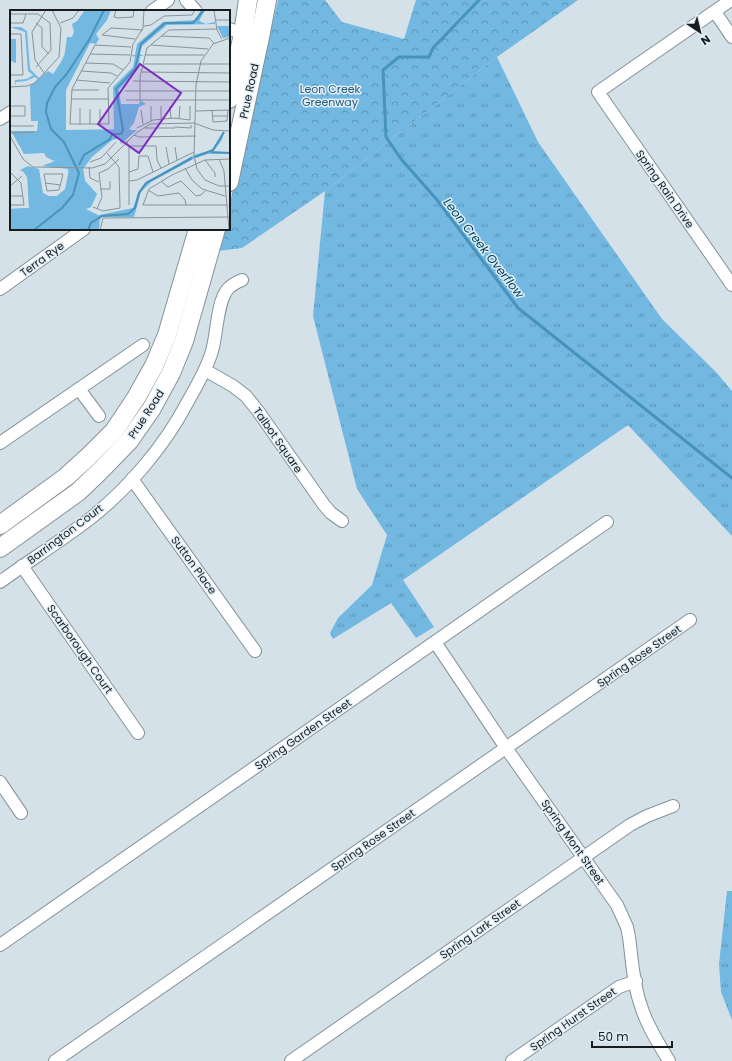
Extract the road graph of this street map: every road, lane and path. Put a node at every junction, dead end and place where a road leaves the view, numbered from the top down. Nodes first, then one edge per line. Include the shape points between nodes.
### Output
1 (168, 0) edge
2 (186, 0) edge
3 (248, 0) edge
4 (267, 0) edge
5 (732, 0) edge
6 (153, 10) edge
7 (195, 10) edge
8 (715, 12) junction
9 (244, 33) edge
10 (732, 37) edge
11 (230, 95) edge
12 (10, 113) edge
13 (0, 119) edge
14 (230, 172) edge
15 (83, 230) edge
16 (198, 230) edge
17 (216, 230) edge
18 (242, 280) dead end
19 (732, 285) edge
20 (0, 289) edge
21 (143, 345) dead end
22 (205, 370) junction
23 (79, 389) junction
24 (99, 416) dead end
25 (0, 444) edge
26 (66, 477) junction
27 (132, 479) junction
28 (78, 492) junction
29 (342, 521) dead end
30 (607, 522) dead end
31 (0, 525) edge
32 (0, 548) edge
33 (22, 566) junction
34 (0, 582) edge
35 (690, 620) dead end
36 (435, 642) junction
37 (255, 651) dead end
38 (138, 733) dead end
39 (506, 748) junction
40 (0, 782) edge
41 (673, 806) dead end
42 (21, 813) dead end
43 (583, 857) junction
44 (0, 945) edge
45 (636, 981) junction
46 (55, 1061) edge
47 (291, 1061) edge
48 (512, 1061) edge
49 (669, 1061) edge

1 - 6 street
2 - 7 street
3 - 9 main road, Prue Road
4 - 9 main road, Prue Road
5 - 8 street
8 - 10 street
8 - 19 street, Spring Rain Drive via 598,92
9 - 11 main road, Prue Road
9 - 14 main road, Prue Road
12 - 13 street
15 - 20 street, Terra Rye
16 - 26 main road, Prue Road via 167,335 154,366 114,431
17 - 28 main road, Prue Road via 184,341 171,373 152,408 129,441
18 - 22 street, Barrington Court via 230,287 222,299 212,351
21 - 23 street
22 - 27 street, Barrington Court via 171,430
22 - 29 street, Talbot Square via 234,386 246,396 324,505 331,514
23 - 24 street
23 - 25 street
26 - 28 main road
26 - 31 main road, Prue Road
27 - 33 street, Barrington Court via 88,520
27 - 37 street, Sutton Place
28 - 32 main road, Prue Road
30 - 36 street, Spring Garden Street
33 - 34 street, Barrington Court
33 - 38 street, Scarborough Court
35 - 39 street, Spring Rose Street
36 - 39 street, Spring Mont Street
36 - 44 street, Spring Garden Street
39 - 43 street, Spring Mont Street
39 - 46 street, Spring Rose Street
40 - 42 street
41 - 43 street, Spring Lark Street via 630,825
43 - 45 street, Spring Mont Street via 617,906 627,927
43 - 47 street, Spring Lark Street
45 - 48 street, Spring Hurst Street via 619,987
45 - 49 street, Spring Mont Street via 641,1008

